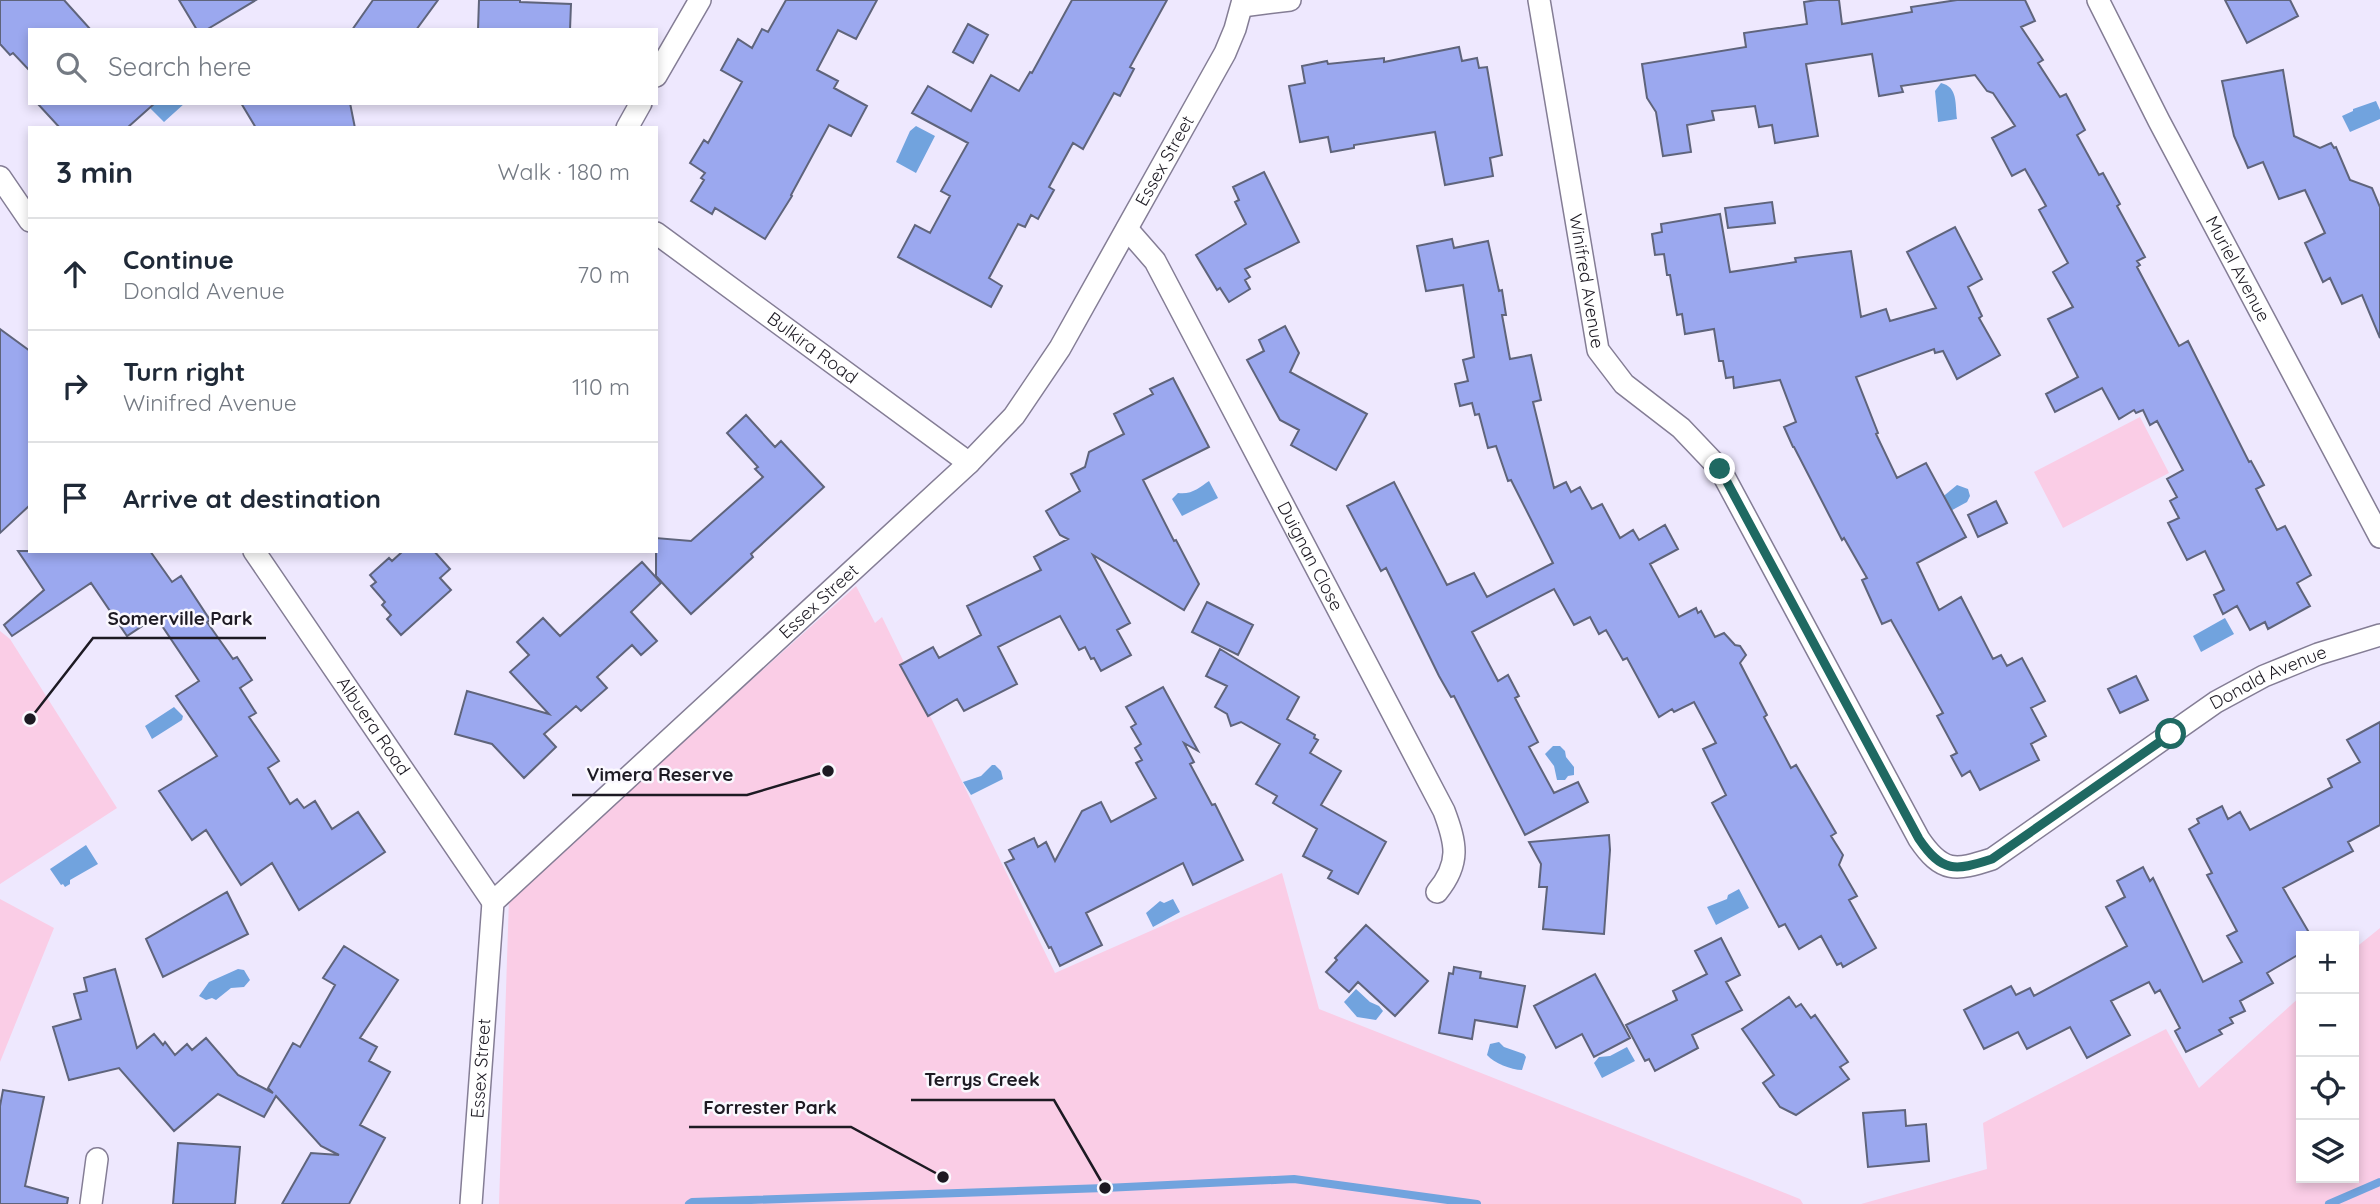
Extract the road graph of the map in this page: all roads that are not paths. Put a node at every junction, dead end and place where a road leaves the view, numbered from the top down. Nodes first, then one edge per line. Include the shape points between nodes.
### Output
1 (700, 0) edge
2 (1290, 0) edge
3 (1539, 0) edge
4 (2098, 0) edge
5 (1242, 3) edge
6 (658, 73) edge
7 (639, 105) edge
8 (627, 126) edge
9 (0, 177) edge
10 (28, 218) edge
11 (1127, 229) junction
12 (658, 234) edge
13 (969, 463) junction
14 (2380, 537) edge
15 (255, 553) edge
16 (2380, 635) edge
17 (1951, 867) joint
18 (1437, 891) dead end
19 (493, 902) junction
20 (97, 1159) dead end
21 (91, 1204) edge
22 (471, 1204) edge

1 - 6 street
2 - 5 street
3 - 17 street, Winifred Avenue via 1598,350 1624,384 1681,428 1720,469 1919,839 1939,864
4 - 14 street, Muriel Avenue
5 - 11 street, Essex Street via 1225,52
7 - 8 street
9 - 10 street
11 - 13 street, Essex Street via 1039,380 1014,416
11 - 18 street, Duignan Close via 1155,261 1444,811 1454,838 1454,863
12 - 13 street, Bulkira Road
13 - 19 street, Essex Street
15 - 19 street, Albuera Road
16 - 17 street, Donald Avenue via 2264,676 2216,702 1992,859
19 - 22 street, Essex Street
20 - 21 street

